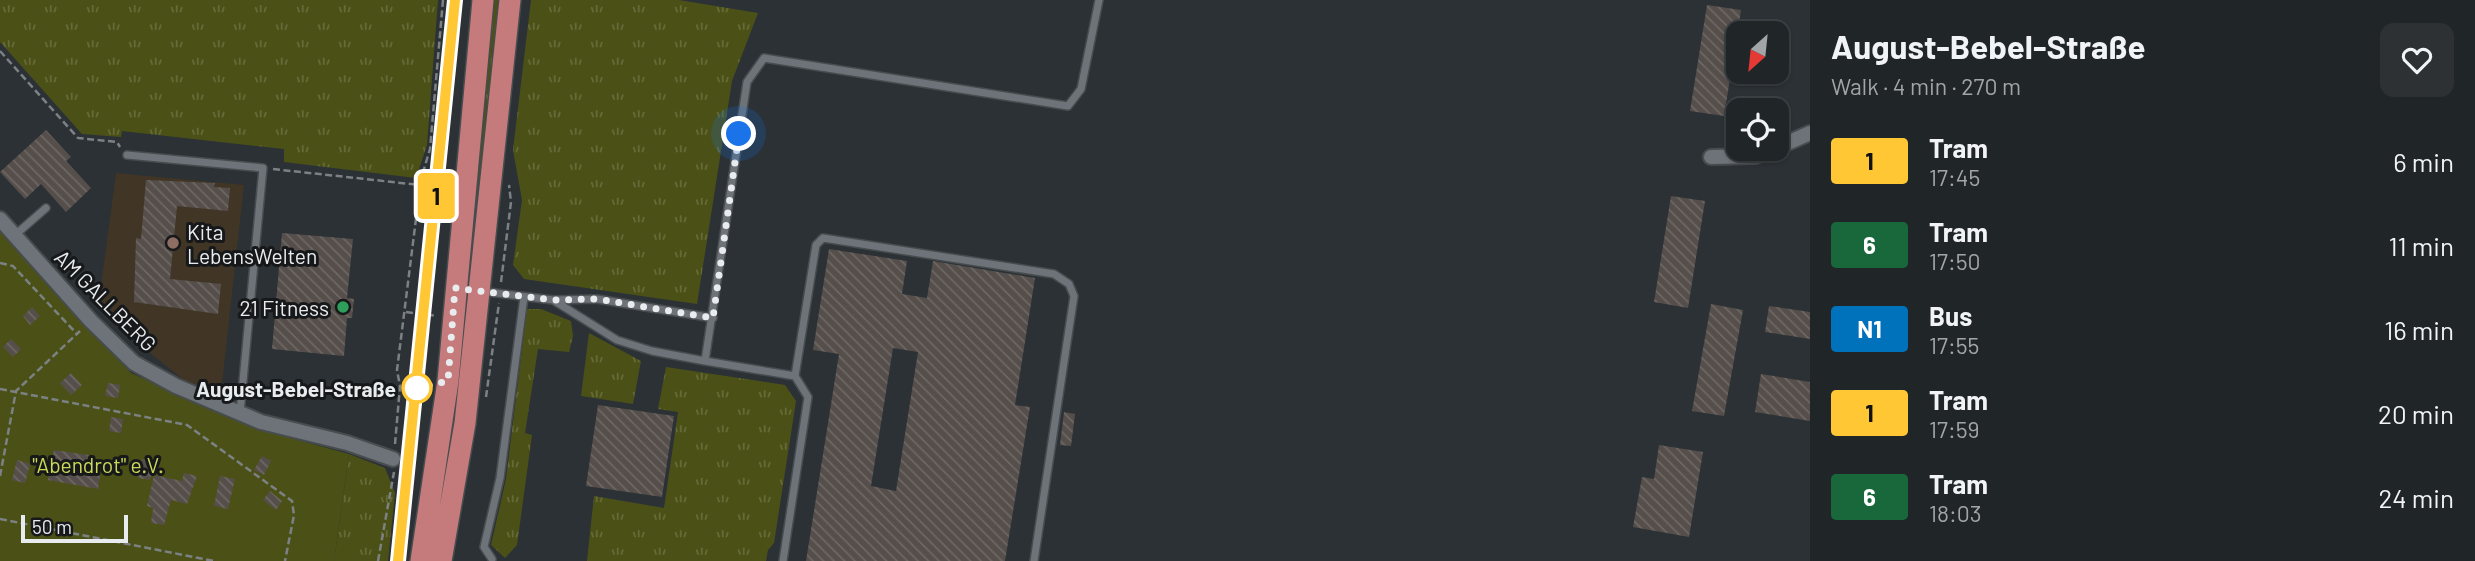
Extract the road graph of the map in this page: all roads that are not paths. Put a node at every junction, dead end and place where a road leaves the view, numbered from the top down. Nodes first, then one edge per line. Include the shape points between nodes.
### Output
1 (483, 0) edge
2 (510, 0) edge
3 (1099, 0) edge
4 (1810, 133) edge
5 (1789, 142) edge
6 (127, 155) road end
7 (1711, 157) dead end
8 (1726, 157) edge
9 (46, 208) dead end
10 (0, 219) edge
11 (15, 235) junction
12 (455, 288) junction
13 (480, 291) junction
14 (524, 297) junction
15 (553, 300) junction
16 (713, 318) junction
17 (705, 360) junction
18 (795, 376) junction
19 (240, 414) junction
20 (393, 459) road end
21 (492, 559) dead end
22 (421, 561) edge
23 (441, 561) edge
24 (783, 561) edge
25 (1034, 561) edge

1 - 12 main road
2 - 13 main road
3 - 16 lane via 1082,89 1068,106 764,58 747,82
4 - 5 street
6 - 19 lane via 263,168
7 - 8 street
9 - 11 lane
10 - 11 street, AM GALLBERG
11 - 19 street, AM GALLBERG via 134,363
12 - 13 lane
12 - 22 main road via 448,381
13 - 14 lane
13 - 23 main road via 465,423
14 - 15 lane
14 - 21 lane via 499,478 484,547
15 - 16 lane via 597,299
15 - 17 lane via 617,341
16 - 17 lane
17 - 18 lane
18 - 24 lane via 808,397
18 - 25 lane via 817,245 823,238 1054,274 1069,284 1074,296
19 - 20 street, AM GALLBERG

